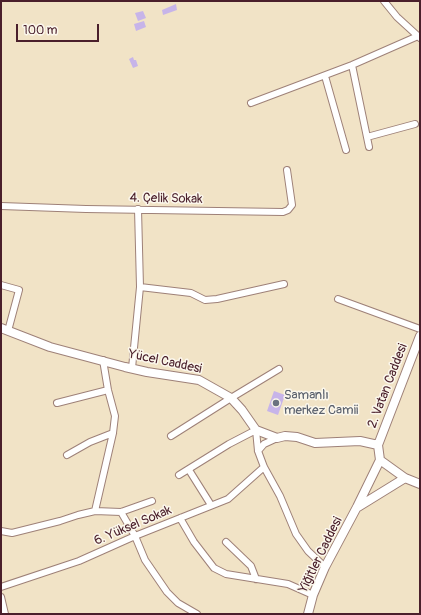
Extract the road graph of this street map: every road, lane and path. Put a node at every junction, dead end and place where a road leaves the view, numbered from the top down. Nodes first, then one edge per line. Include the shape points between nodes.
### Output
1 (384, 1) edge
2 (419, 37) edge
3 (352, 65) junction
4 (325, 76) junction
5 (251, 103) dead end
6 (415, 124) dead end
7 (367, 137) junction
8 (369, 147) dead end
9 (346, 150) dead end
10 (287, 170) dead end
11 (1, 206) edge
12 (138, 210) junction
13 (284, 284) dead end
14 (1, 285) edge
15 (140, 287) junction
16 (338, 298) dead end
17 (420, 329) edge
18 (4, 330) edge
19 (420, 336) edge
20 (103, 360) junction
21 (132, 368) junction
22 (279, 369) dead end
23 (108, 390) junction
24 (230, 398) junction
25 (57, 403) dead end
26 (256, 430) junction
27 (113, 432) junction
28 (171, 436) dead end
29 (277, 438) junction
30 (378, 445) junction
31 (258, 451) junction
32 (67, 455) dead end
33 (380, 460) junction
34 (264, 467) junction
35 (189, 470) junction
36 (179, 475) dead end
37 (405, 478) junction
38 (420, 484) edge
39 (152, 501) dead end
40 (211, 505) junction
41 (357, 507) junction
42 (95, 511) junction
43 (121, 512) junction
44 (180, 518) junction
45 (1, 531) edge
46 (135, 536) junction
47 (226, 542) dead end
48 (325, 567) junction
49 (256, 579) junction
50 (1, 587) edge
51 (313, 595) junction
52 (1, 597) edge
53 (5, 614) edge
54 (197, 614) edge
55 (308, 614) edge

1 - 2 street
2 - 3 street
3 - 4 street
3 - 7 street
4 - 5 street
4 - 9 street
6 - 7 street
7 - 8 street
10 - 12 street, 4. Çelik Sokak via 292,205 284,212
11 - 12 street, 4. Çelik Sokak
12 - 15 street
13 - 15 street via 205,300 191,293
14 - 18 street via 18,290
15 - 21 street
16 - 17 street
18 - 20 main road, Yücel Caddesi via 50,347
19 - 30 main road, 2. Vatan Caddesi
20 - 21 main road, Yücel Caddesi
20 - 23 street
21 - 24 main road, Yücel Caddesi via 199,380
22 - 24 street
23 - 25 street
23 - 27 street via 115,416
24 - 26 main road, Yücel Caddesi
24 - 28 street
26 - 29 main road
26 - 31 street
26 - 35 street
27 - 32 street
27 - 42 street
29 - 30 main road via 297,437 315,443 360,441
29 - 31 street via 264,444
30 - 33 main road
31 - 34 street
33 - 37 main road
33 - 41 main road, Yiğitler Caddesi
34 - 40 street, 6. Yüksel Sokak via 228,499
34 - 48 street via 296,534 308,551
35 - 36 street
35 - 40 street
37 - 38 main road
37 - 41 main road, Yiğitler Caddesi
39 - 43 street
40 - 44 street, 6. Yüksel Sokak
41 - 48 main road, Yiğitler Caddesi
42 - 43 street
42 - 45 street via 12,533
43 - 46 street
44 - 46 street, 6. Yüksel Sokak
44 - 49 street via 214,568 226,574
46 - 50 street, 6. Yüksel Sokak via 79,561
46 - 54 street via 145,560 167,592 178,603
47 - 49 street via 251,566
48 - 51 main road, Yiğitler Caddesi
49 - 51 street via 288,584
51 - 55 main road, Yiğitler Caddesi
52 - 53 street

